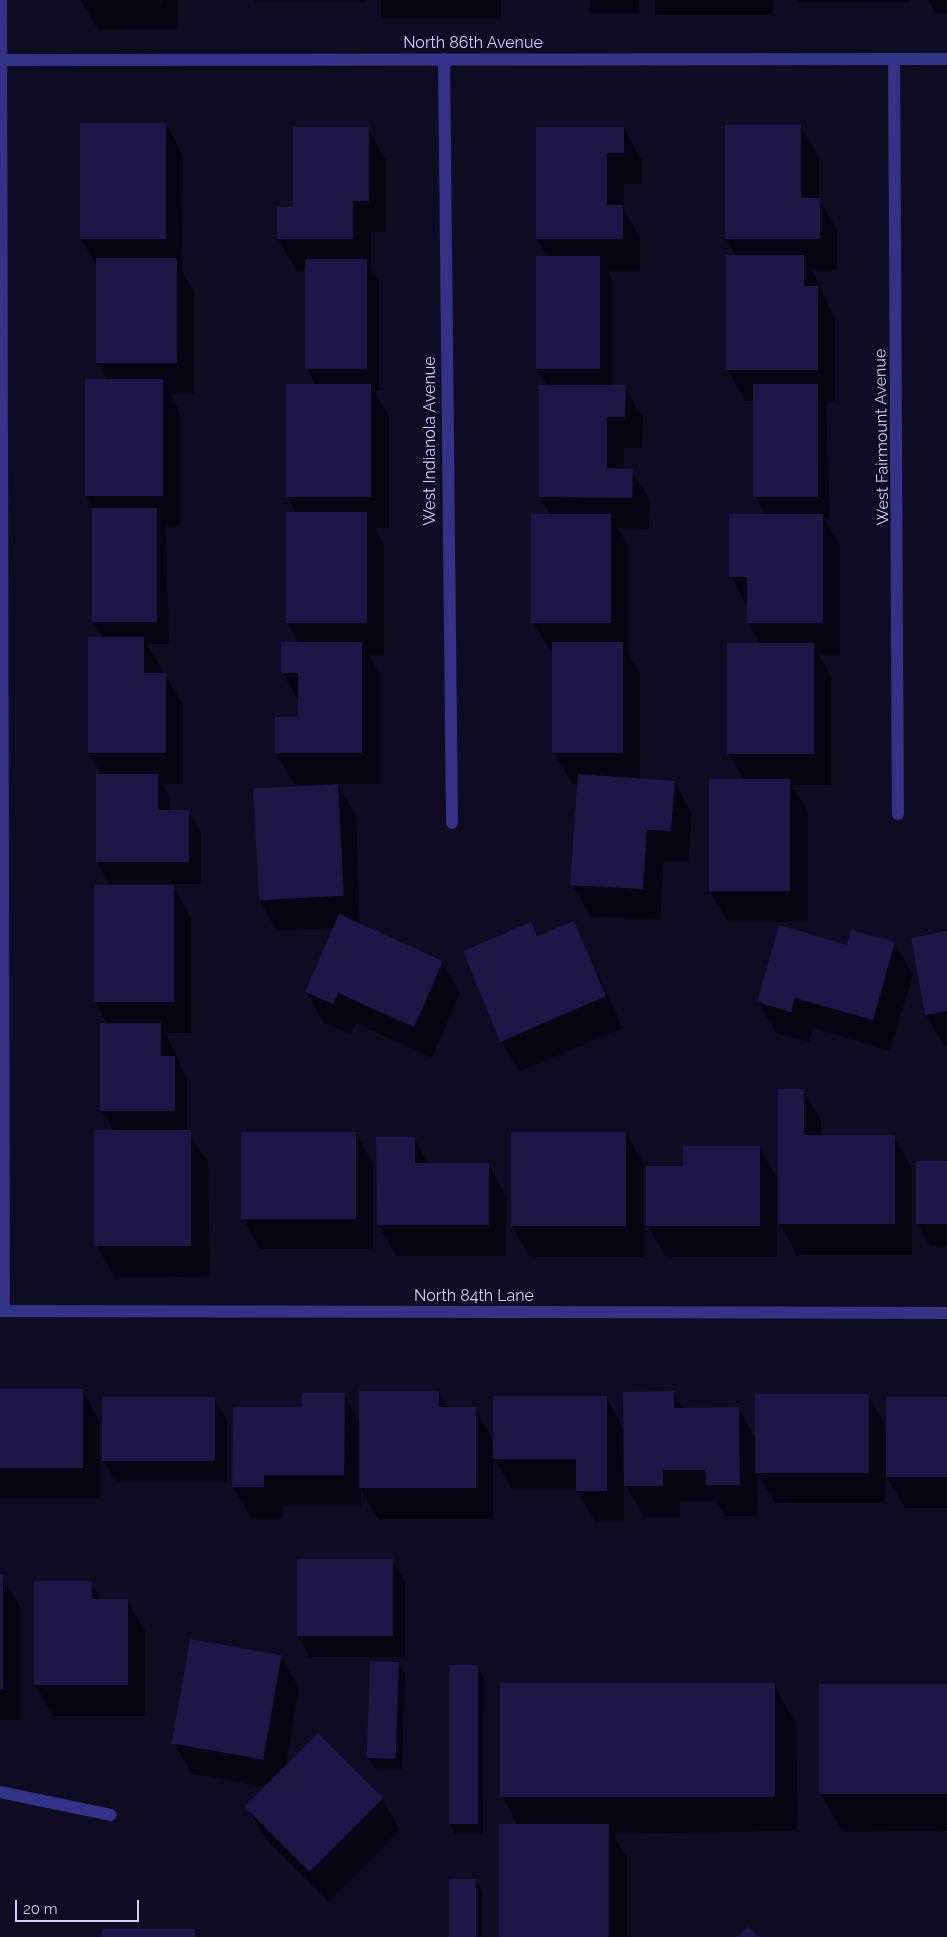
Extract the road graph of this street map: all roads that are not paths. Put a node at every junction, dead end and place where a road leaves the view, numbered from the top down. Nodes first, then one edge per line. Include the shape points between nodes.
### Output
1 (1, 0) edge
2 (444, 59) junction
3 (894, 59) junction
4 (947, 59) edge
5 (0, 60) edge
6 (898, 814) dead end
7 (452, 823) dead end
8 (2, 1311) edge
9 (947, 1313) edge
10 (0, 1792) edge
11 (111, 1815) dead end

1 - 5 street
2 - 3 street, North 86th Avenue
2 - 5 street, North 86th Avenue
2 - 7 street, West Indianola Avenue
3 - 4 street, North 86th Avenue
3 - 6 street, West Fairmount Avenue
5 - 8 street
8 - 9 street, North 84th Lane
10 - 11 street

